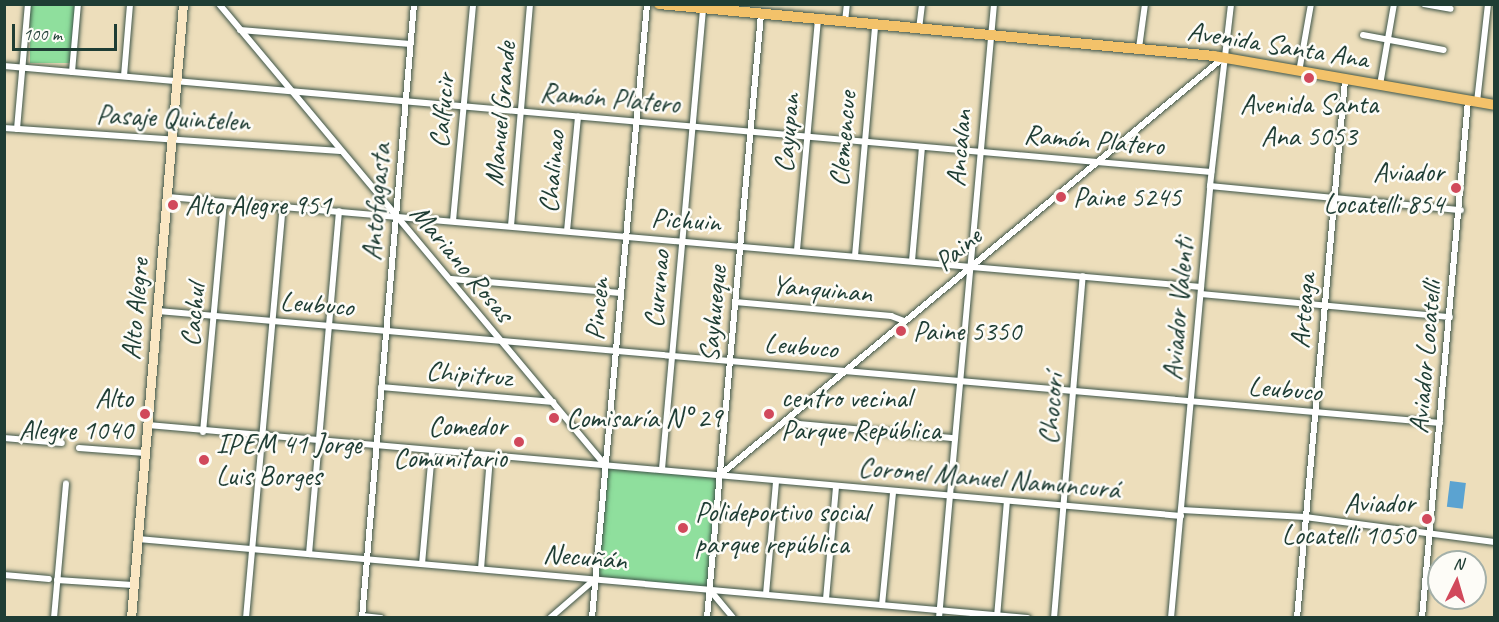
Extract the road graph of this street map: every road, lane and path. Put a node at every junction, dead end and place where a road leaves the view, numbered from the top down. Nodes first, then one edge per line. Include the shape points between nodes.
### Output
1 (28, 4) edge
2 (78, 4) edge
3 (130, 4) edge
4 (183, 4) edge
5 (219, 4) edge
6 (414, 4) edge
7 (473, 4) edge
8 (531, 4) edge
9 (647, 4) edge
10 (659, 4) edge
11 (847, 4) edge
12 (922, 4) edge
13 (994, 4) edge
14 (1145, 4) edge
15 (1231, 4) edge
16 (1311, 4) edge
17 (1394, 4) edge
18 (1424, 4) edge
19 (1488, 4) edge
20 (703, 7) edge
21 (1451, 9) dead end
22 (775, 10) edge
23 (761, 14) junction
24 (818, 20) junction
25 (845, 23) junction
26 (875, 26) junction
27 (920, 29) junction
28 (240, 30) junction
29 (991, 35) junction
30 (1363, 35) dead end
31 (1486, 38) junction
32 (1388, 39) junction
33 (1494, 40) edge
34 (410, 44) junction
35 (1139, 48) junction
36 (1444, 50) dead end
37 (1223, 57) junction
38 (4, 66) edge
39 (23, 68) junction
40 (72, 72) junction
41 (1299, 72) junction
42 (124, 76) junction
43 (1345, 80) junction
44 (177, 81) junction
45 (1380, 85) junction
46 (290, 92) junction
47 (405, 101) junction
48 (1472, 102) junction
49 (1494, 105) edge
50 (463, 106) junction
51 (521, 111) junction
52 (578, 117) junction
53 (635, 122) junction
54 (693, 127) junction
55 (4, 128) edge
56 (17, 129) junction
57 (750, 132) junction
58 (807, 136) junction
59 (172, 139) junction
60 (864, 142) junction
61 (922, 147) junction
62 (340, 151) junction
63 (979, 151) junction
64 (1094, 161) junction
65 (1211, 172) junction
66 (1210, 186) junction
67 (168, 197) junction
68 (1335, 197) junction
69 (224, 202) junction
70 (283, 207) junction
71 (1461, 210) junction
72 (339, 211) junction
73 (395, 216) junction
74 (453, 221) junction
75 (511, 226) junction
76 (567, 231) junction
77 (625, 236) junction
78 (682, 241) junction
79 (740, 245) junction
80 (797, 250) junction
81 (855, 256) junction
82 (912, 261) junction
83 (970, 266) junction
84 (1083, 276) junction
85 (451, 279) junction
86 (1201, 290) junction
87 (620, 293) junction
88 (735, 302) junction
89 (1325, 306) junction
90 (158, 311) junction
91 (214, 315) junction
92 (1450, 316) junction
93 (272, 321) junction
94 (904, 321) junction
95 (328, 326) junction
96 (387, 331) junction
97 (501, 341) junction
98 (615, 352) junction
99 (672, 357) junction
100 (730, 361) junction
101 (844, 371) junction
102 (959, 381) junction
103 (381, 387) junction
104 (1073, 391) junction
105 (553, 402) junction
106 (1191, 402) junction
107 (1315, 412) junction
108 (789, 418) junction
109 (1440, 423) junction
110 (148, 425) junction
111 (203, 432) junction
112 (262, 436) junction
113 (4, 438) edge
114 (954, 438) junction
115 (318, 441) junction
116 (62, 443) dead end
117 (376, 446) junction
118 (79, 448) dead end
119 (432, 451) junction
120 (145, 453) junction
121 (490, 456) junction
122 (605, 465) junction
123 (662, 469) junction
124 (721, 474) junction
125 (776, 481) junction
126 (66, 484) dead end
127 (836, 486) junction
128 (893, 492) junction
129 (949, 496) junction
130 (1007, 501) junction
131 (1064, 505) junction
132 (1182, 513) junction
133 (1305, 517) junction
134 (1429, 531) junction
135 (138, 539) junction
136 (1494, 542) edge
137 (252, 550) junction
138 (309, 554) junction
139 (367, 559) junction
140 (422, 564) junction
141 (481, 569) junction
142 (4, 575) edge
143 (49, 579) dead end
144 (595, 579) junction
145 (57, 580) junction
146 (133, 585) junction
147 (709, 589) junction
148 (766, 594) junction
149 (826, 599) junction
150 (882, 605) junction
151 (939, 610) junction
152 (997, 616) edge
153 (362, 617) edge
154 (54, 618) edge
155 (131, 618) edge
156 (246, 618) edge
157 (381, 618) edge
158 (550, 618) edge
159 (592, 618) edge
160 (707, 618) edge
161 (733, 618) edge
162 (939, 618) edge
163 (1028, 618) edge
164 (1054, 618) edge
165 (1172, 618) edge
166 (1297, 618) edge
167 (1422, 618) edge

1 - 39 street
2 - 40 street
3 - 42 street
4 - 44 main road, Alto Alegre
5 - 28 street, Mariano Rosas
6 - 34 street, Antofagasta
7 - 50 street, Calfucir
8 - 51 street, Manuel Grande
9 - 53 street, Pincen
10 - 20 main road, Avenida Santa Ana
11 - 25 street
12 - 27 street
13 - 29 street, Ancalan
14 - 35 street
15 - 37 street, Aviador Valenti
16 - 41 street
17 - 32 street
18 - 21 street
19 - 31 street, Aviador Locatelli
20 - 23 main road, Avenida Santa Ana
20 - 54 street, Curunao
22 - 23 main road, Avenida Santa Ana
22 - 24 main road, Avenida Santa Ana
23 - 57 street, Sayhueque
24 - 25 main road, Avenida Santa Ana
24 - 58 street, Cayupan
25 - 26 main road, Avenida Santa Ana
26 - 27 main road, Avenida Santa Ana
26 - 60 street, Clemencue
27 - 29 main road, Avenida Santa Ana
28 - 34 street
28 - 46 street, Mariano Rosas
29 - 35 main road, Avenida Santa Ana
29 - 63 street, Ancalan
30 - 32 street
31 - 33 street
31 - 48 street, Aviador Locatelli
32 - 36 street
32 - 45 street
34 - 47 street, Antofagasta
35 - 37 main road, Avenida Santa Ana
37 - 41 main road, Avenida Santa Ana
37 - 64 street, Paine
37 - 65 street, Aviador Valenti
38 - 39 street, Ramón Platero
39 - 40 street, Ramón Platero
39 - 56 street
40 - 42 street, Ramón Platero
41 - 43 main road, Avenida Santa Ana
42 - 44 street, Ramón Platero
43 - 45 main road, Avenida Santa Ana
43 - 68 street, Arteaga
44 - 46 street, Ramón Platero
44 - 59 main road, Alto Alegre
45 - 48 main road, Avenida Santa Ana
46 - 47 street, Ramón Platero
46 - 62 street, Mariano Rosas
47 - 50 street, Ramón Platero
47 - 73 street, Antofagasta
48 - 49 main road, Avenida Santa Ana
48 - 71 street, Aviador Locatelli
50 - 51 street, Ramón Platero
50 - 74 street, Calfucir
51 - 52 street, Ramón Platero
51 - 75 street, Manuel Grande
52 - 53 street, Ramón Platero
52 - 76 street, Chalinao
53 - 54 street, Ramón Platero
53 - 77 street, Pincen
54 - 57 street, Ramón Platero
54 - 78 street, Curunao
55 - 56 street, Pasaje Quintelen
56 - 59 street, Pasaje Quintelen
57 - 58 street, Ramón Platero
57 - 79 street, Sayhueque
58 - 60 street, Ramón Platero
58 - 80 street, Cayupan
59 - 62 street, Pasaje Quintelen
59 - 67 main road, Alto Alegre
60 - 61 street, Ramón Platero
60 - 81 street, Clemencue
61 - 63 street, Ramón Platero
61 - 82 street
62 - 73 street, Mariano Rosas
63 - 64 street, Ramón Platero
63 - 83 street, Ancalan
64 - 65 street, Ramón Platero
64 - 83 street, Paine
65 - 66 street, Aviador Valenti
66 - 68 street
66 - 86 street, Aviador Valenti
67 - 69 street, Pichuin
67 - 90 main road, Alto Alegre
68 - 71 street
68 - 89 street, Arteaga
69 - 70 street, Pichuin
69 - 91 street, Cachul
70 - 72 street, Pichuin
70 - 93 street
71 - 92 street, Aviador Locatelli
72 - 73 street, Pichuin
72 - 95 street
73 - 74 street, Pichuin
73 - 85 street, Mariano Rosas
73 - 96 street, Antofagasta
74 - 75 street, Pichuin
75 - 76 street, Pichuin
76 - 77 street, Pichuin
77 - 78 street, Pichuin
77 - 87 street, Pincen
78 - 79 street, Pichuin
78 - 99 street, Curunao
79 - 80 street, Pichuin
79 - 88 street, Sayhueque
80 - 81 street, Pichuin
81 - 82 street, Pichuin
82 - 83 street, Pichuin
83 - 84 street, Pichuin
83 - 94 street, Paine
83 - 102 street, Ancalan
84 - 86 street, Pichuin
84 - 104 street, Chocorí
85 - 87 street
85 - 97 street, Mariano Rosas
86 - 89 street, Pichuin
86 - 106 street, Aviador Valenti
87 - 98 street, Pincen
88 - 94 street, Yanquinan via 891,316
88 - 100 street, Sayhueque
89 - 92 street, Pichuin
89 - 107 street, Arteaga
90 - 91 street, Leubuco
90 - 110 main road, Alto Alegre
91 - 93 street, Leubuco
91 - 111 street, Cachul
92 - 109 street, Aviador Locatelli
93 - 95 street, Leubuco
93 - 112 street
94 - 101 street, Paine
95 - 96 street, Leubuco
95 - 115 street
96 - 97 street, Leubuco
96 - 103 street, Antofagasta
97 - 98 street, Leubuco
97 - 105 street, Mariano Rosas
98 - 99 street, Leubuco
98 - 122 street, Pincen
99 - 100 street, Leubuco
99 - 123 street, Curunao
100 - 101 street, Leubuco
100 - 124 street, Sayhueque
101 - 102 street, Leubuco
101 - 108 street, Paine
102 - 104 street, Leubuco
102 - 114 street, Ancalan
103 - 105 street, Chipitruz
103 - 117 street, Antofagasta
104 - 106 street, Leubuco
104 - 131 street, Chocorí
105 - 122 street, Mariano Rosas
106 - 107 street, Leubuco
106 - 132 street, Aviador Valenti
107 - 109 street, Leubuco
107 - 133 street, Arteaga
108 - 114 street via 799,424
108 - 124 street, Paine
109 - 134 street, Aviador Locatelli
110 - 111 street, Coronel Manuel Namuncurá
110 - 120 main road, Alto Alegre
111 - 112 street, Coronel Manuel Namuncurá
112 - 115 street, Coronel Manuel Namuncurá
112 - 137 street
113 - 116 street
114 - 129 street, Ancalan
115 - 117 street, Coronel Manuel Namuncurá
115 - 138 street
117 - 119 street, Coronel Manuel Namuncurá
117 - 139 street, Antofagasta
118 - 120 street
119 - 121 street, Coronel Manuel Namuncurá
119 - 140 street
120 - 135 main road, Alto Alegre
121 - 122 street, Coronel Manuel Namuncurá
121 - 141 street
122 - 123 street, Coronel Manuel Namuncurá
122 - 144 street, Pincen
123 - 124 street, Coronel Manuel Namuncurá
124 - 125 street, Coronel Manuel Namuncurá
124 - 147 street, Sayhueque
125 - 127 street, Coronel Manuel Namuncurá
125 - 148 street
126 - 145 street
127 - 128 street, Coronel Manuel Namuncurá
127 - 149 street
128 - 129 street, Coronel Manuel Namuncurá
128 - 150 street
129 - 130 street, Coronel Manuel Namuncurá
129 - 151 street, Ancalan
130 - 131 street, Coronel Manuel Namuncurá
130 - 152 street
131 - 132 street, Coronel Manuel Namuncurá
131 - 164 street, Chocorí
132 - 133 street, Coronel Manuel Namuncurá
132 - 165 street, Aviador Valenti
133 - 134 street, Coronel Manuel Namuncurá
133 - 166 street, Arteaga
134 - 136 street, Coronel Manuel Namuncurá
134 - 167 street, Aviador Locatelli
135 - 137 street, Necuñán
135 - 146 main road, Alto Alegre
137 - 138 street, Necuñán
137 - 156 street
138 - 139 street, Necuñán
139 - 140 street, Necuñán
139 - 153 street, Antofagasta
140 - 141 street, Necuñán
141 - 144 street, Necuñán
142 - 143 street
144 - 147 street, Necuñán
144 - 158 street
144 - 159 street, Pincen
145 - 146 street
145 - 154 street
146 - 155 main road, Alto Alegre
147 - 148 street, Necuñán
147 - 160 street, Sayhueque
147 - 161 street
148 - 149 street, Necuñán
149 - 150 street, Necuñán
150 - 151 street, Necuñán
151 - 152 street, Necuñán
151 - 162 street, Ancalan
152 - 163 street, Necuñán
153 - 157 street

